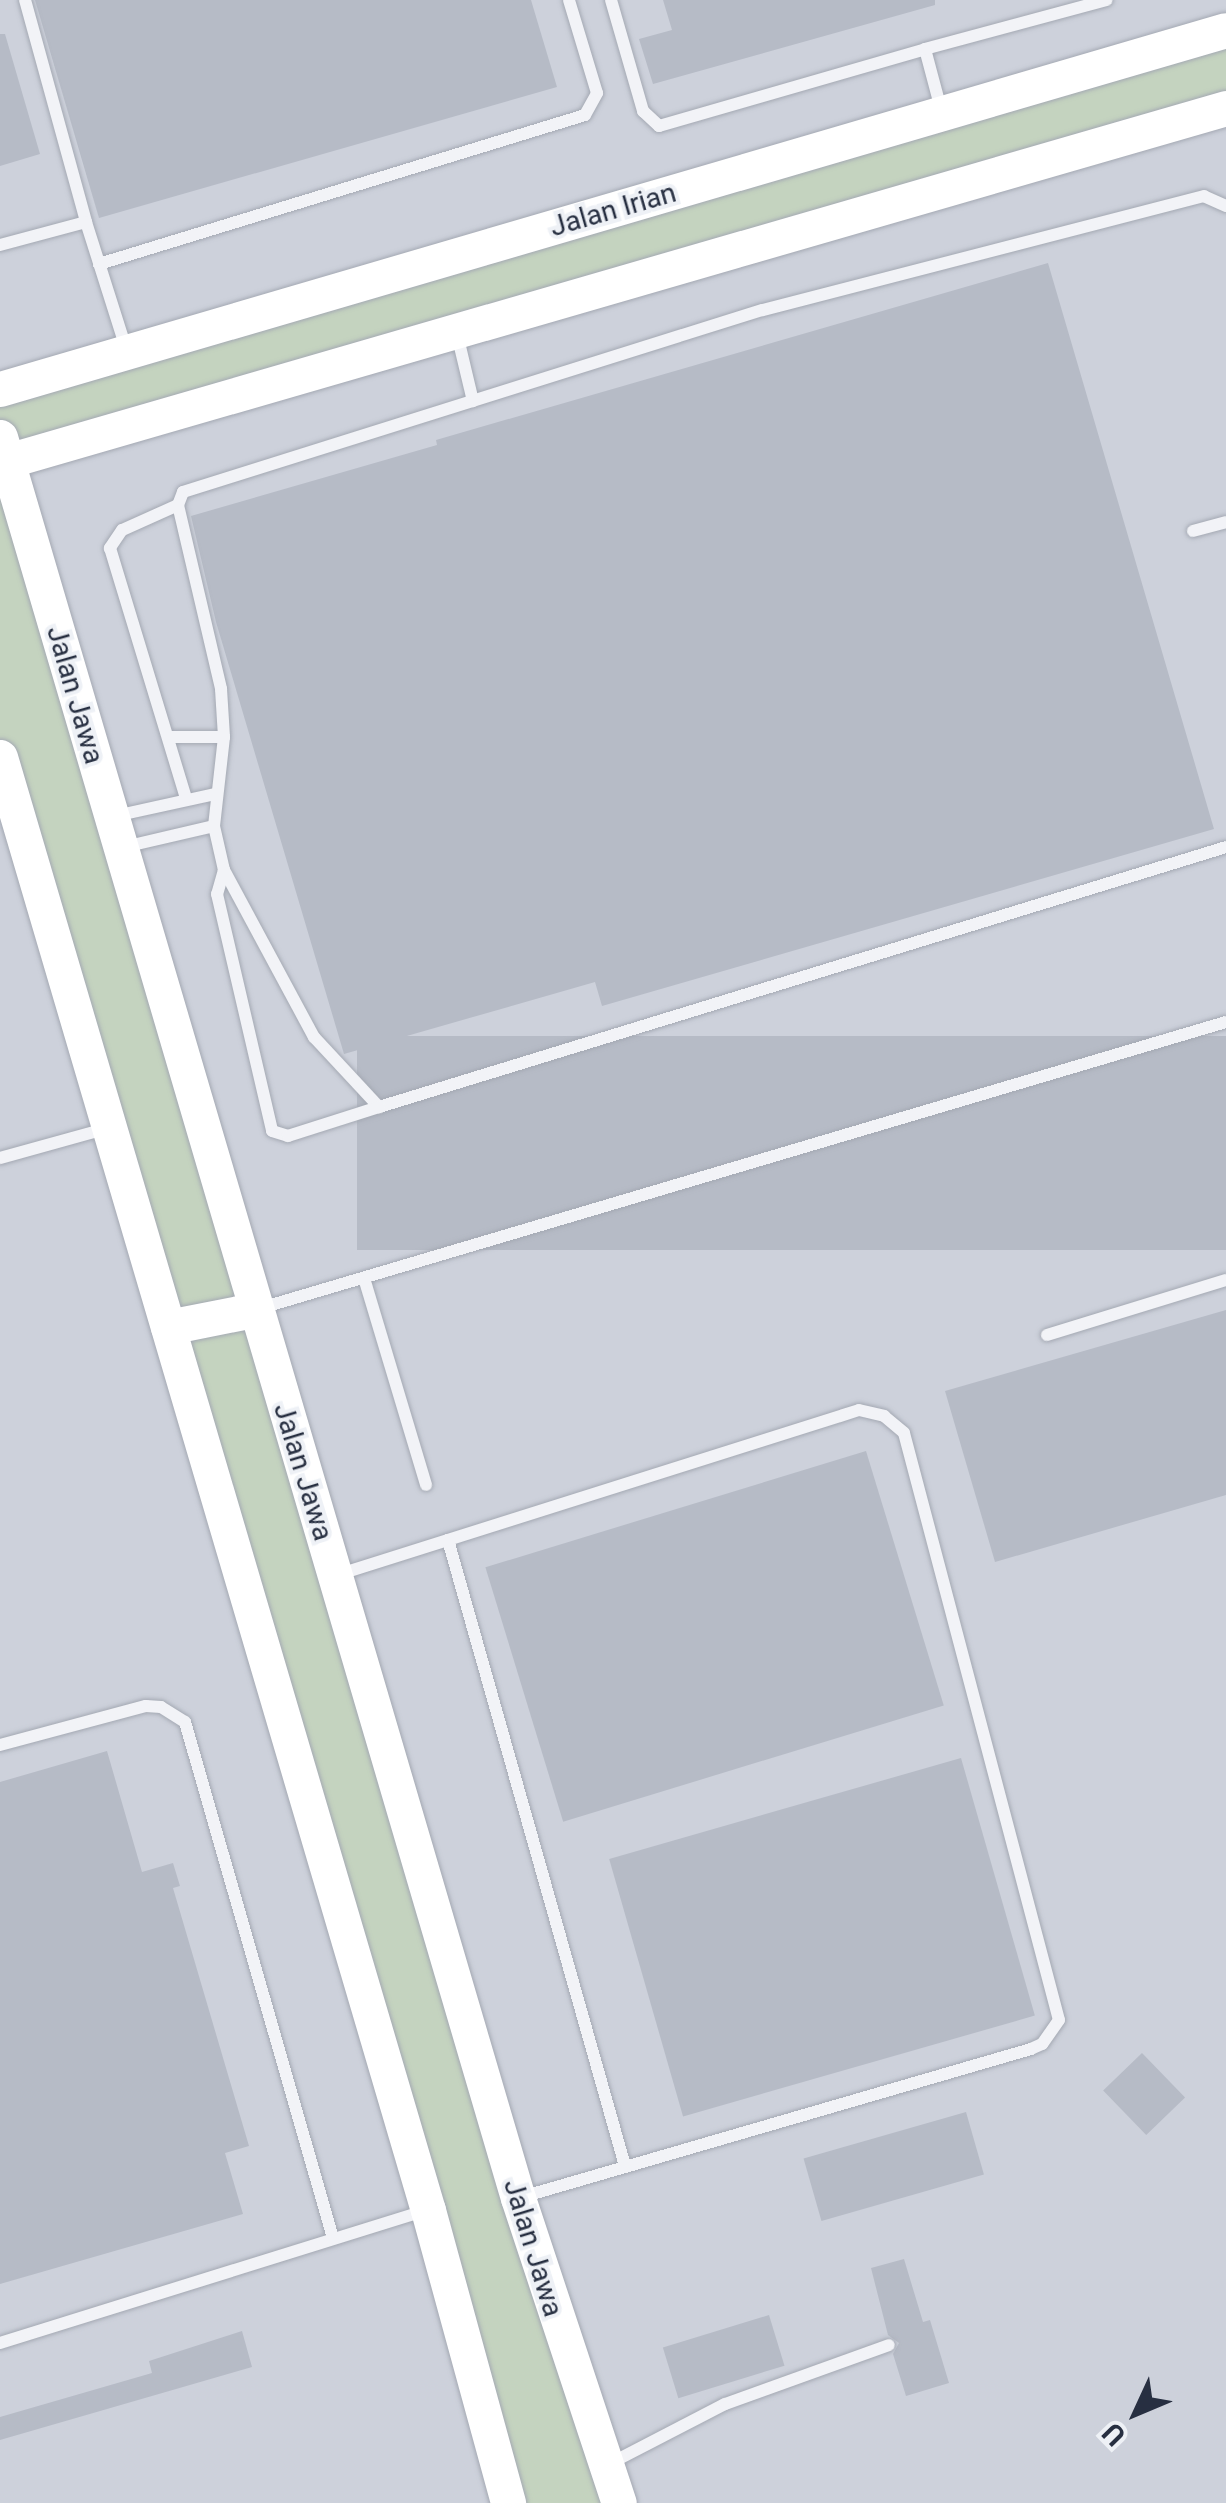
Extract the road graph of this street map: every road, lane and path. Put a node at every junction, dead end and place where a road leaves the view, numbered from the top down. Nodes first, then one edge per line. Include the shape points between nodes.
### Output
1 (25, 0) edge
2 (570, 0) edge
3 (611, 0) edge
4 (1106, 0) edge
5 (1226, 30) edge
6 (925, 48) junction
7 (1226, 108) edge
8 (942, 113) junction
9 (1226, 206) edge
10 (86, 222) junction
11 (0, 245) edge
12 (99, 264) junction
13 (456, 332) junction
14 (127, 352) junction
15 (0, 389) edge
16 (472, 401) junction
17 (3, 454) edge
18 (178, 505) junction
19 (1226, 522) edge
20 (1193, 531) dead end
21 (168, 737) junction
22 (224, 738) junction
23 (0, 757) edge
24 (216, 794) junction
25 (186, 798) junction
26 (214, 826) junction
27 (115, 833) junction
28 (1226, 847) edge
29 (224, 870) junction
30 (1226, 1022) edge
31 (379, 1107) junction
32 (108, 1128) junction
33 (0, 1158) edge
34 (364, 1278) junction
35 (1226, 1280) edge
36 (254, 1310) junction
37 (168, 1327) junction
38 (1047, 1335) dead end
39 (426, 1485) dead end
40 (448, 1540) junction
41 (334, 1576) junction
42 (0, 1745) edge
43 (625, 2166) junction
44 (518, 2198) junction
45 (428, 2210) junction
46 (333, 2238) junction
47 (0, 2343) edge
48 (889, 2346) dead end
49 (608, 2465) junction
50 (508, 2503) edge
51 (619, 2503) edge

1 - 10 lane
2 - 12 lane via 597,93 585,115
3 - 6 lane via 643,111 659,126
4 - 6 lane
5 - 8 street, Jalan Irian
6 - 8 lane
7 - 13 street
8 - 14 street, Jalan Irian
9 - 16 lane via 1204,196 762,310
10 - 11 lane
10 - 12 lane
12 - 14 lane
13 - 16 lane
13 - 17 street
14 - 15 street, Jalan Irian
16 - 18 lane via 183,492
17 - 27 street, Jalan Jawa
18 - 21 lane via 122,530 110,548
18 - 22 lane via 221,690
19 - 20 lane
21 - 22 lane
21 - 25 lane
22 - 24 lane
23 - 32 street
24 - 25 lane
24 - 26 lane
25 - 27 lane
26 - 27 lane
26 - 29 lane
27 - 36 street, Jalan Jawa
28 - 31 lane
29 - 31 lane via 314,1037
29 - 31 lane via 217,894 272,1130 288,1136
30 - 34 lane
32 - 33 lane
32 - 37 street
34 - 36 lane
34 - 39 lane
35 - 38 lane
36 - 37 street
36 - 41 street, Jalan Jawa
37 - 45 street
40 - 41 lane
40 - 43 lane
40 - 43 lane via 859,1410 884,1416 904,1434 1060,2020 1031,2049
41 - 44 street, Jalan Jawa
42 - 46 lane via 146,1706 161,1706 185,1722
43 - 44 lane
44 - 49 street, Jalan Jawa
45 - 46 lane
45 - 50 street
46 - 47 lane
48 - 49 lane via 724,2404
49 - 51 street, Jalan Jawa

